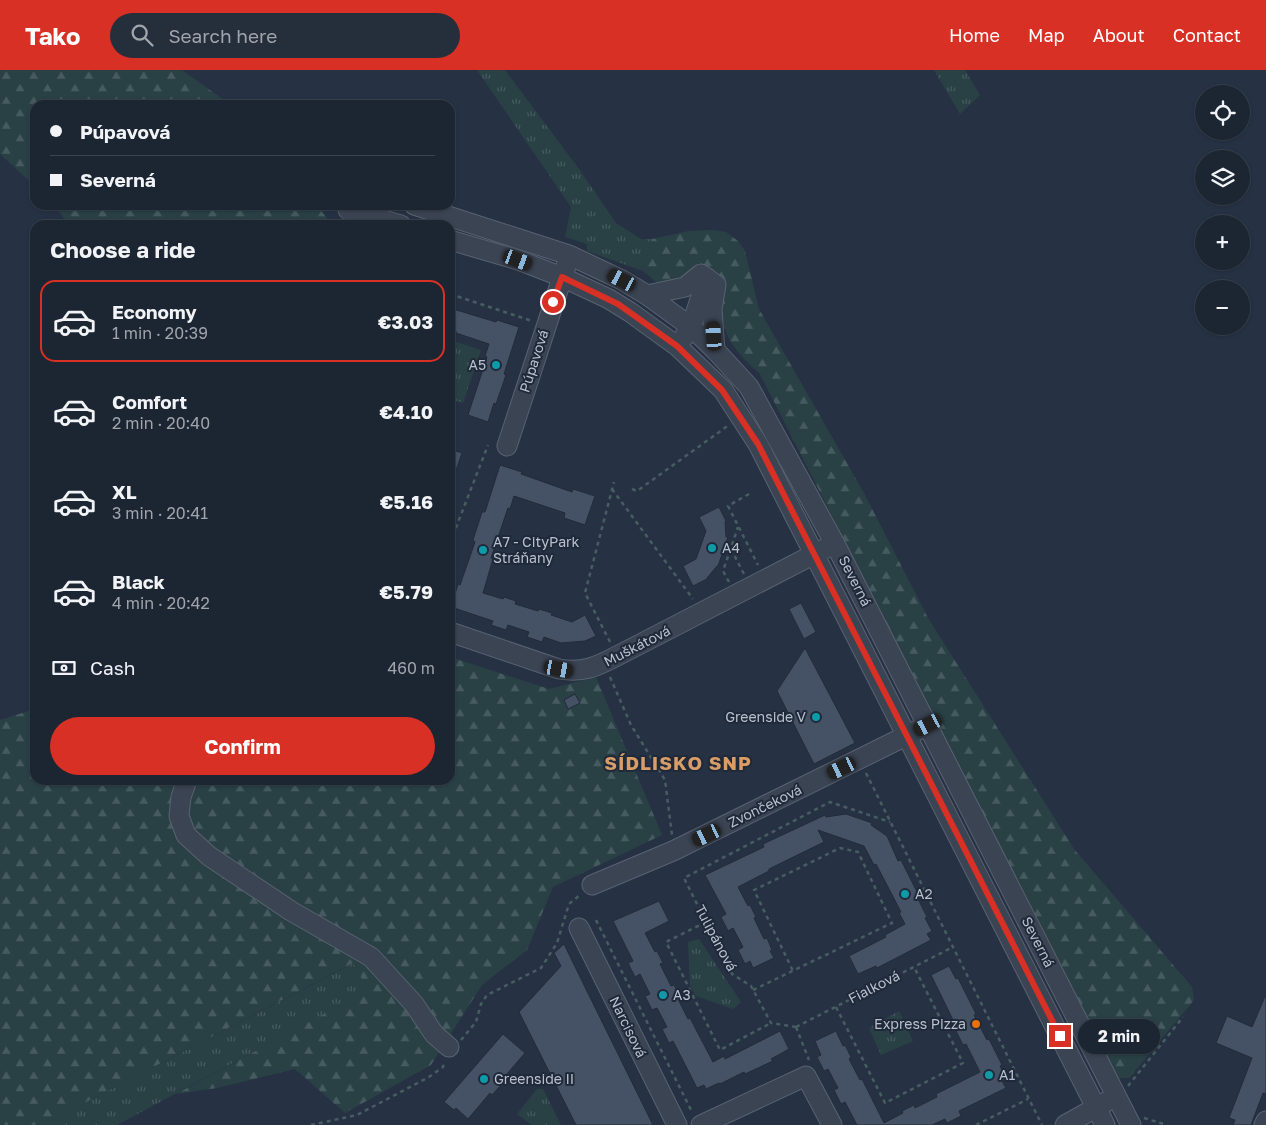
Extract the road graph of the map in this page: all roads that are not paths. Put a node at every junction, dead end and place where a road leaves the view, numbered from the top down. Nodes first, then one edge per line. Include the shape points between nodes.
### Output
1 (430, 210) edge
2 (347, 213) edge
3 (378, 220) edge
4 (455, 241) edge
5 (569, 255) junction
6 (562, 277) junction
7 (707, 278) junction
8 (647, 295) junction
9 (692, 327) junction
10 (677, 346) junction
11 (715, 350) junction
12 (497, 446) road end
13 (835, 544) junction
14 (814, 554) junction
15 (455, 634) edge
16 (928, 725) junction
17 (907, 735) junction
18 (186, 785) edge
19 (592, 885) dead end
20 (587, 924) road end
21 (448, 1047) dead end
22 (1116, 1097) junction
23 (1096, 1107) junction
24 (697, 1120) edge
25 (1266, 1121) edge
26 (1069, 1124) edge
27 (677, 1125) edge
28 (832, 1125) edge
29 (1105, 1125) edge
30 (1131, 1125) edge
31 (1264, 1125) edge

1 - 5 street, Severná
2 - 3 street
4 - 6 street, Severná
5 - 6 street, Púpavová
5 - 8 street, Severná
6 - 10 street, Severná via 618,304
6 - 12 street, Púpavová via 546,326
7 - 8 street via 701,274 684,287
7 - 9 street
7 - 11 street via 716,285 712,309
8 - 9 street, Severná
9 - 10 street
9 - 11 street, Severná
10 - 14 street, Severná via 722,390 758,444
11 - 13 street, Severná via 749,387
13 - 14 street, Muškátová
13 - 16 street, Severná
14 - 15 street, Muškátová via 587,670 559,669
14 - 17 street, Severná
16 - 17 street, Zvončeková
16 - 22 street, Severná
17 - 19 street, Zvončeková via 673,851
17 - 23 street, Severná
18 - 21 street via 179,816 186,835 208,856 291,911 371,957
20 - 27 street, Narcisová
22 - 23 street
22 - 30 street, Severná
23 - 26 street
23 - 29 street, Severná
24 - 28 street via 806,1076
25 - 31 street

